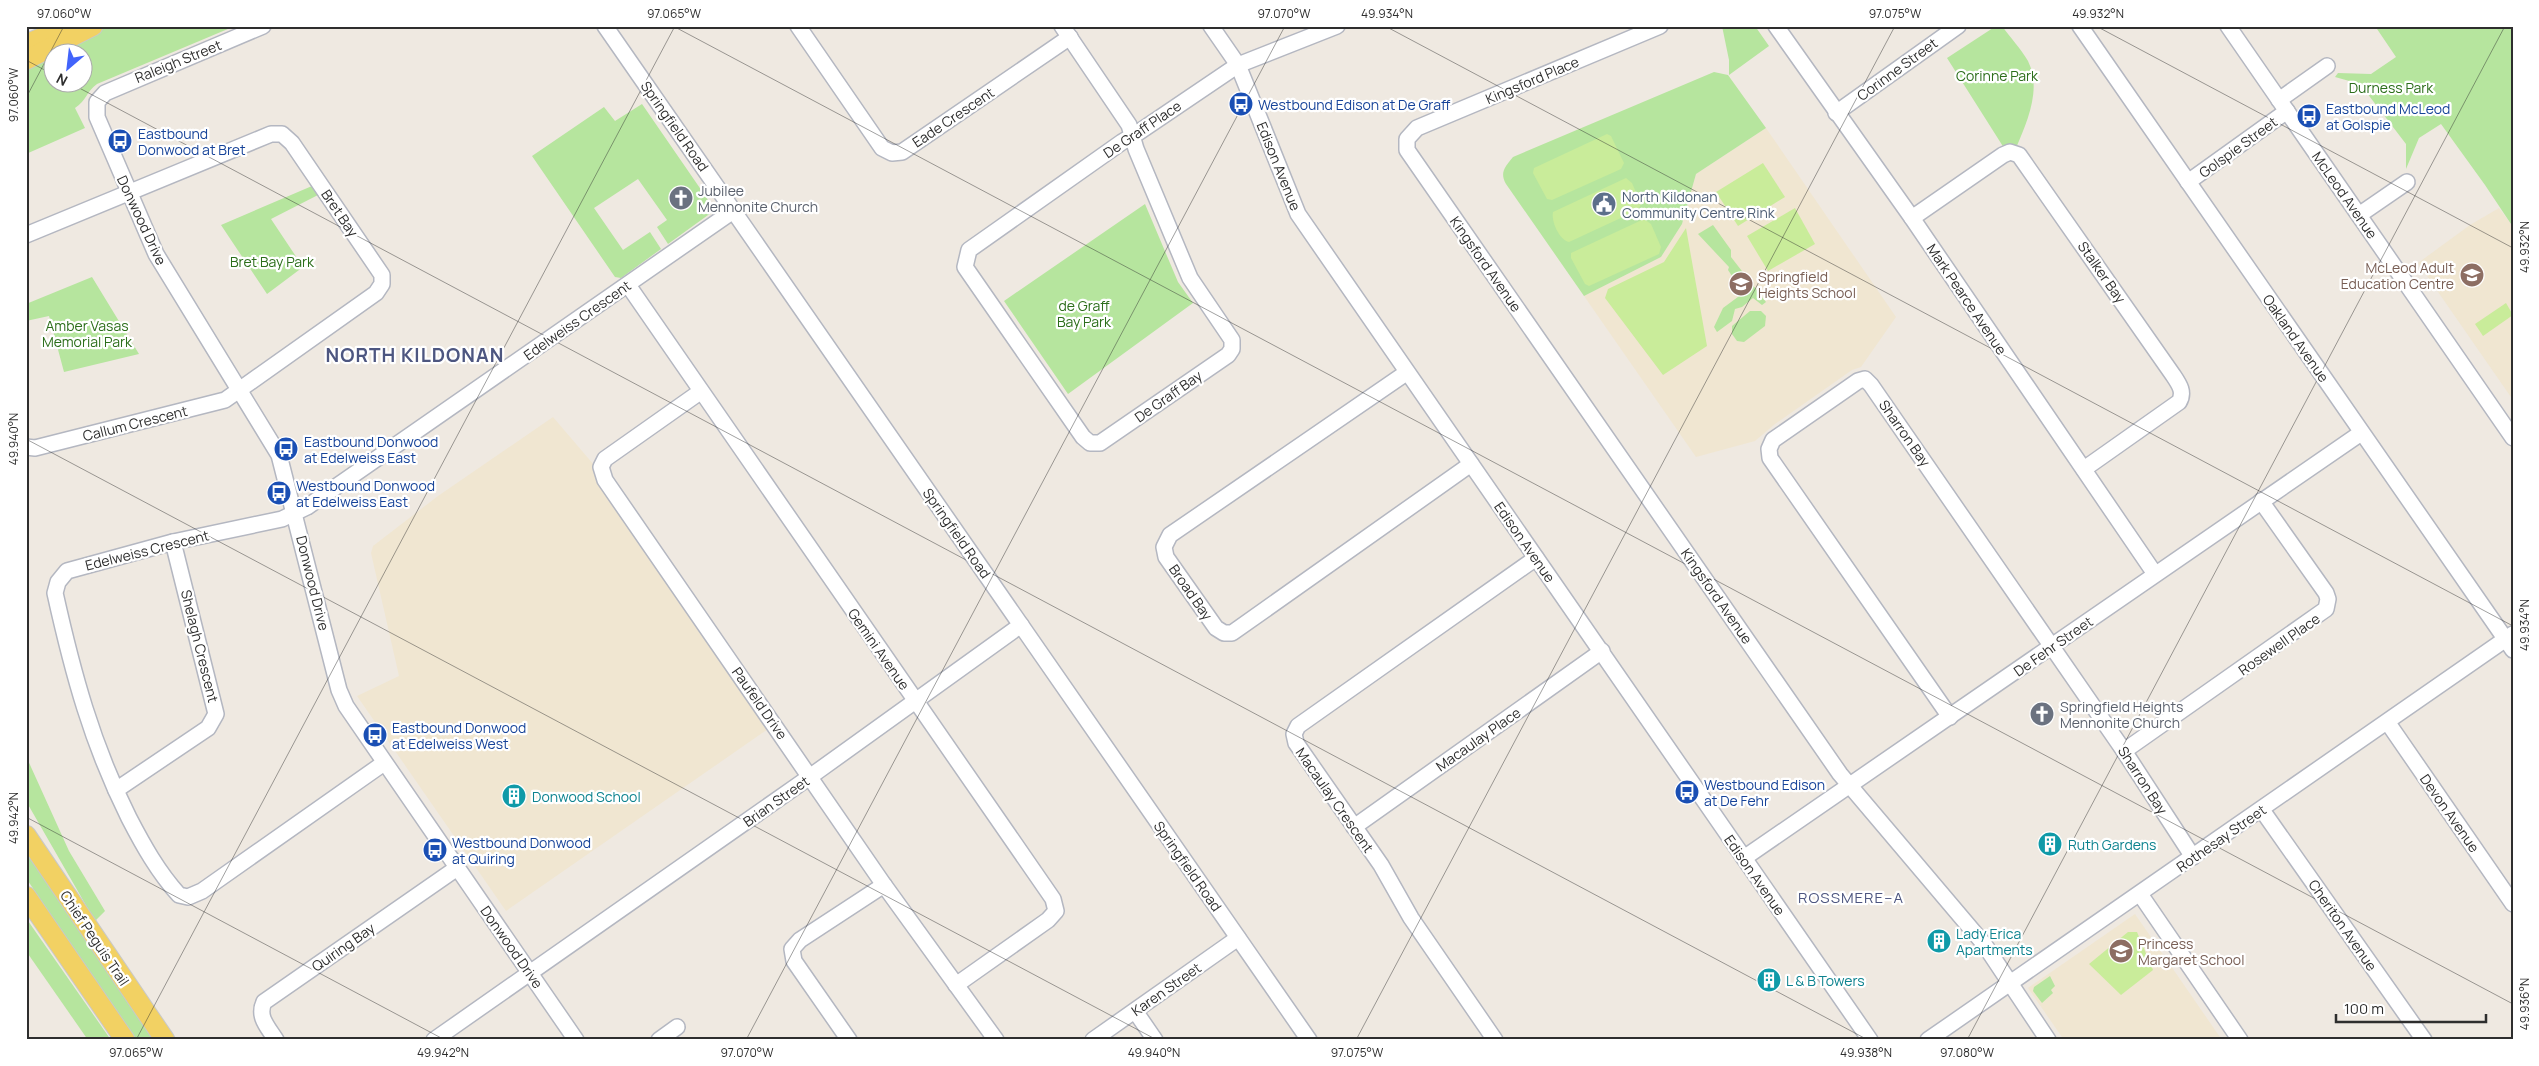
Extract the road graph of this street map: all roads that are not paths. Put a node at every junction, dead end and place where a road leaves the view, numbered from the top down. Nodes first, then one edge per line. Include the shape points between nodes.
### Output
1 (69, 26) edge
2 (93, 26) edge
3 (263, 26) edge
4 (605, 26) edge
5 (798, 26) edge
6 (1211, 26) edge
7 (1336, 26) edge
8 (1660, 26) edge
9 (1776, 26) edge
10 (1958, 26) edge
11 (2080, 26) edge
12 (2228, 26) edge
13 (1066, 32) edge
14 (1935, 32) edge
15 (26, 44) edge
16 (26, 60) edge
17 (1238, 65) junction
18 (2327, 66) dead end
19 (97, 102) joint
20 (2283, 105) junction
21 (1836, 113) junction
22 (1132, 136) junction
23 (1407, 138) joint
24 (2188, 182) junction
25 (2407, 182) dead end
26 (128, 191) junction
27 (733, 211) junction
28 (2359, 215) junction
29 (1912, 218) junction
30 (26, 235) edge
31 (965, 259) joint
32 (628, 285) junction
33 (1406, 373) junction
34 (239, 388) junction
35 (700, 392) junction
36 (2361, 432) junction
37 (2513, 438) edge
38 (26, 447) edge
39 (1471, 464) junction
40 (2084, 470) junction
41 (2262, 501) junction
42 (294, 512) junction
43 (174, 542) junction
44 (1536, 558) junction
45 (2156, 574) junction
46 (1021, 625) junction
47 (2510, 641) edge
48 (2052, 647) junction
49 (1602, 652) junction
50 (916, 702) junction
51 (1950, 717) junction
52 (2388, 723) junction
53 (2124, 751) junction
54 (384, 763) junction
55 (811, 776) junction
56 (1849, 785) junction
57 (116, 790) junction
58 (2262, 810) junction
59 (1354, 827) junction
60 (26, 835) edge
61 (2193, 857) junction
62 (1744, 858) junction
63 (457, 868) junction
64 (884, 885) junction
65 (2140, 894) junction
66 (26, 896) edge
67 (2513, 904) edge
68 (1238, 938) junction
69 (530, 974) junction
70 (2010, 984) junction
71 (956, 985) junction
72 (1135, 1011) junction
73 (677, 1027) dead end
74 (125, 1040) edge
75 (165, 1040) edge
76 (276, 1040) edge
77 (434, 1040) edge
78 (576, 1040) edge
79 (659, 1040) edge
80 (849, 1040) edge
81 (996, 1040) edge
82 (1093, 1040) edge
83 (1155, 1040) edge
84 (1309, 1040) edge
85 (1496, 1040) edge
86 (1870, 1040) edge
87 (1928, 1040) edge
88 (2048, 1040) edge
89 (2240, 1040) edge
90 (2424, 1040) edge

1 - 15 main road
2 - 16 main road
3 - 19 street, Raleigh Street via 112,88
4 - 27 street, Springfield Road
5 - 13 street, Eade Crescent via 882,148 892,153 902,152
6 - 17 street, Edison Avenue
7 - 17 street, De Graff Place
8 - 23 street, Kingsford Place via 1417,128
9 - 21 street, Mark Pearce Avenue
10 - 14 street, Corinne Street
11 - 24 street, Oakland Avenue
12 - 20 street, McLeod Avenue
13 - 22 street via 1129,125
14 - 21 street, Corinne Street
17 - 22 street, De Graff Place
17 - 33 street, Edison Avenue via 1298,214
18 - 20 street, Golspie Street
19 - 26 street, Donwood Drive via 97,116
20 - 24 street, Golspie Street
20 - 28 street, McLeod Avenue
21 - 29 street, Mark Pearce Avenue
22 - 31 street, De Graff Place via 969,250
22 - 31 street, De Graff Bay via 1190,278 1232,340 1228,355 1100,443 1090,443 965,267
23 - 56 street, Kingsford Avenue via 1409,154
24 - 36 street, Oakland Avenue
25 - 28 street
26 - 30 street
26 - 34 street, Donwood Drive via 156,254
26 - 34 street, Bret Bay via 271,134 282,134 292,143 382,275 382,284 376,293
27 - 32 street, Edelweiss Crescent
27 - 46 street, Springfield Road
28 - 37 street, McLeod Avenue
29 - 40 street, Mark Pearce Avenue
29 - 40 street, Stalker Bay via 2003,155 2010,152 2019,155 2173,375 2182,391 2179,402
32 - 35 street, Gemini Avenue
32 - 42 street, Edelweiss Crescent via 307,507
33 - 39 street, Edison Avenue
33 - 39 street, Broad Bay via 1170,534 1164,547 1166,557 1216,628 1232,633
34 - 38 street, Callum Crescent via 225,400 35,448
34 - 42 street, Donwood Drive via 279,454
35 - 50 street, Gemini Avenue
35 - 55 street, Paufeld Drive via 609,455 601,467 602,474
36 - 41 street, De Fehr Street
36 - 47 street, Oakland Avenue
39 - 44 street, Edison Avenue
40 - 45 street, Mark Pearce Avenue
41 - 45 street, De Fehr Street
41 - 53 street, Rosewell Place via 2326,594 2326,609
42 - 43 street, Edelweiss Crescent via 282,519
42 - 54 street, Donwood Drive via 339,690 350,713
43 - 57 street, Shelagh Crescent via 216,714 208,728
43 - 57 street, Edelweiss Crescent via 67,571 58,582 55,593 88,722
44 - 49 street, Edison Avenue
44 - 59 street, Macaulay Crescent via 1298,726 1294,734 1296,743
45 - 48 street, De Fehr Street
46 - 50 street, Brian Street
46 - 68 street, Springfield Road
47 - 52 street, Rothesay Street
48 - 51 street, De Fehr Street
48 - 51 street, Sharron Bay via 1871,385 1865,379 1858,381 1773,440 1768,449 1770,458
48 - 53 street, Sharron Bay
49 - 59 street, Macaulay Place
49 - 62 street, Edison Avenue
50 - 55 street, Brian Street
50 - 71 street, Gemini Avenue via 1053,899 1056,911
51 - 56 street, De Fehr Street
52 - 58 street, Rothesay Street
52 - 67 street, Devon Avenue
53 - 61 street, Sharron Bay
54 - 57 street, Edelweiss Crescent via 202,891 188,897 179,895 170,885 142,843
54 - 63 street, Donwood Drive
55 - 64 street, Paufeld Drive
55 - 69 street, Brian Street
56 - 62 street, De Fehr Street
56 - 70 street, Kingsford Avenue via 1979,938
58 - 61 street, Rothesay Street
58 - 90 street, Cheriton Avenue
59 - 85 street, Macaulay Crescent via 1381,865 1411,918
60 - 75 main road, Chief Peguis Trail
61 - 65 street, Rothesay Street
62 - 86 street, Edison Avenue
63 - 69 street, Donwood Drive
63 - 76 street, Quiring Bay via 264,1002 260,1010 263,1020
64 - 71 street, Paufeld Drive
64 - 80 street via 800,940 792,949 794,960
65 - 70 street, Rothesay Street
65 - 89 street
66 - 74 main road
68 - 72 street, Karen Street
68 - 84 street, Springfield Road
69 - 77 street
69 - 78 street, Donwood Drive
70 - 87 street, Rothesay Street
70 - 88 street, Kingsford Avenue
71 - 81 street, Paufeld Drive
72 - 82 street, Karen Street
72 - 83 street
73 - 79 street

